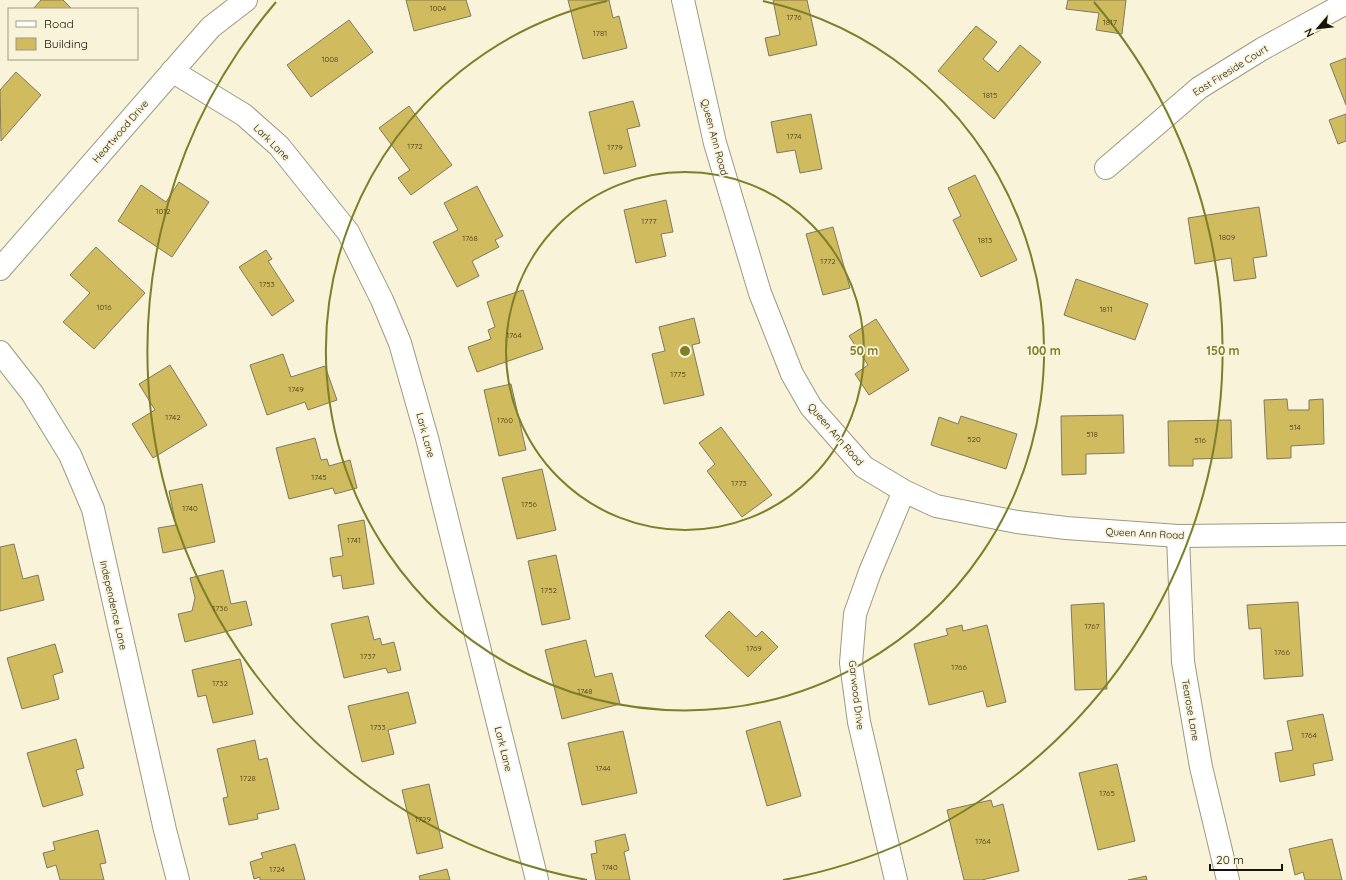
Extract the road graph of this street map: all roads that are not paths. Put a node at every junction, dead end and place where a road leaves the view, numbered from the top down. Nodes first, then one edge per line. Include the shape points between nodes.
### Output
1 (246, 0) edge
2 (683, 0) edge
3 (1346, 3) edge
4 (172, 71) junction
5 (1106, 168) dead end
6 (0, 269) edge
7 (0, 352) edge
8 (904, 491) junction
9 (1346, 534) edge
10 (1178, 536) junction
11 (178, 880) edge
12 (537, 880) edge
13 (896, 880) edge
14 (1228, 880) edge

1 - 4 street, Heartwood Drive via 211,27
2 - 8 street, Queen Ann Road via 715,143 760,293 792,374 812,407 864,467
3 - 5 street, East Fireside Court via 1262,49 1199,88
4 - 6 street, Heartwood Drive
4 - 12 street, Lark Lane via 244,115 279,146 348,232 382,300 400,343 427,438
7 - 11 street, Independence Lane via 32,393 70,455 93,509
8 - 10 street, Queen Ann Road via 936,506 1017,522
8 - 13 street, Garwood Drive via 870,572 856,614 851,663 859,722
9 - 10 street, Queen Ann Road
10 - 14 street, Tearose Lane via 1183,662 1200,767

